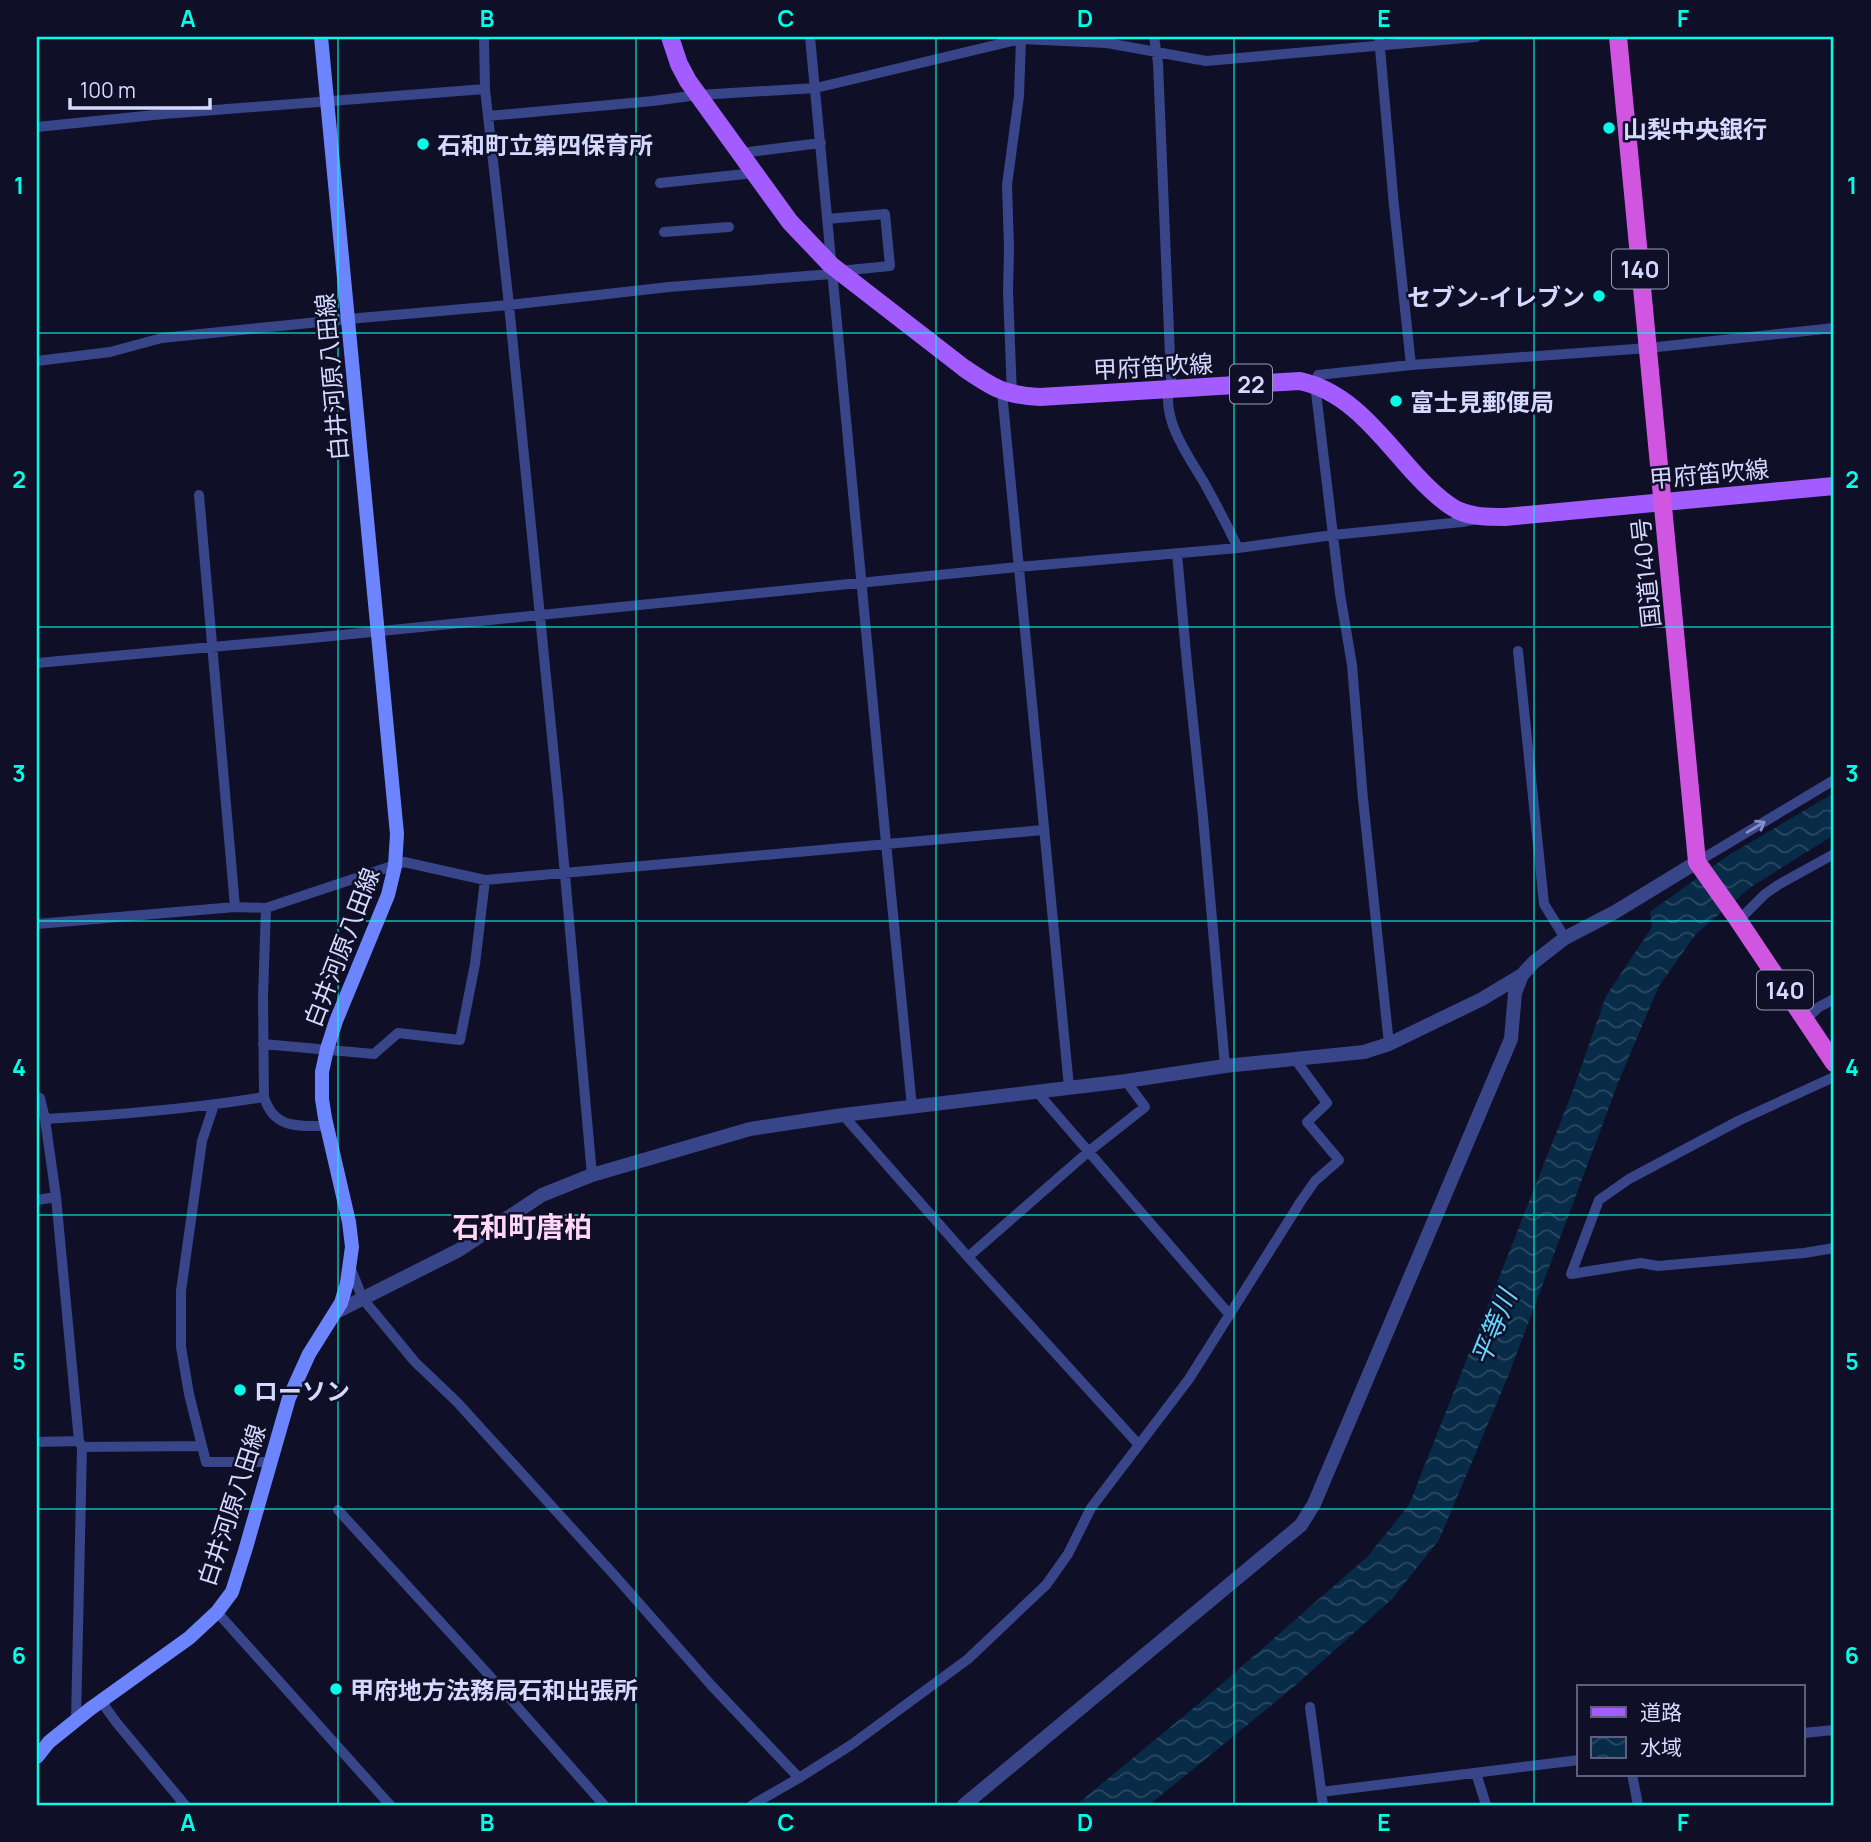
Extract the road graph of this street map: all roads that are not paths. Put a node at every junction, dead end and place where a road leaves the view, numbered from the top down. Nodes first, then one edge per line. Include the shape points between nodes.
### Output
1 (321, 37) edge
2 (484, 37) edge
3 (670, 37) edge
4 (810, 37) edge
5 (1154, 37) edge
6 (1476, 37) edge
7 (1618, 37) edge
8 (1021, 39) junction
9 (1379, 41) edge
10 (1156, 52) junction
11 (816, 88) junction
12 (485, 89) junction
13 (698, 95) junction
14 (327, 100) junction
15 (488, 116) junction
16 (37, 127) edge
17 (821, 143) junction
18 (741, 153) junction
19 (755, 173) junction
20 (660, 183) dead end
21 (827, 219) junction
22 (729, 227) dead end
23 (664, 232) dead end
24 (834, 270) junction
25 (509, 305) junction
26 (348, 319) junction
27 (1834, 328) edge
28 (1648, 348) junction
29 (37, 361) edge
30 (1411, 365) junction
31 (1315, 384) junction
32 (1168, 390) junction
33 (1007, 393) junction
34 (1834, 486) edge
35 (199, 495) dead end
36 (1662, 502) junction
37 (1483, 517) junction
38 (1333, 535) junction
39 (1238, 548) junction
40 (1177, 554) junction
41 (1018, 567) junction
42 (862, 584) junction
43 (539, 616) junction
44 (378, 631) junction
45 (212, 646) junction
46 (1518, 650) dead end
47 (37, 663) edge
48 (1834, 780) edge
49 (1043, 830) junction
50 (886, 843) junction
51 (1834, 854) edge
52 (1698, 864) junction
53 (396, 866) junction
54 (565, 874) junction
55 (485, 880) junction
56 (235, 907) junction
57 (266, 908) junction
58 (1738, 919) junction
59 (37, 924) edge
60 (1565, 939) junction
61 (1522, 975) junction
62 (1834, 999) edge
63 (1805, 1020) junction
64 (263, 1044) junction
65 (1389, 1044) junction
66 (327, 1049) junction
67 (1295, 1059) junction
68 (1834, 1063) edge
69 (1225, 1066) junction
70 (1834, 1077) edge
71 (1126, 1081) junction
72 (1069, 1087) junction
73 (1037, 1092) junction
74 (37, 1097) edge
75 (264, 1097) junction
76 (214, 1105) junction
77 (912, 1107) junction
78 (843, 1115) junction
79 (45, 1119) junction
80 (327, 1126) junction
81 (1088, 1152) junction
82 (592, 1175) junction
83 (56, 1197) junction
84 (37, 1200) edge
85 (1834, 1248) edge
86 (968, 1257) junction
87 (351, 1267) junction
88 (363, 1299) junction
89 (336, 1312) junction
90 (1229, 1314) junction
91 (37, 1442) edge
92 (80, 1444) junction
93 (1139, 1445) junction
94 (202, 1446) junction
95 (270, 1462) junction
96 (338, 1510) dead end
97 (217, 1612) junction
98 (102, 1701) junction
99 (1310, 1707) dead end
100 (76, 1720) junction
101 (1834, 1730) edge
102 (1804, 1733) edge
103 (37, 1757) edge
104 (1577, 1760) edge
105 (1476, 1773) junction
106 (1632, 1776) edge
107 (799, 1778) junction
108 (1321, 1792) junction
109 (185, 1805) edge
110 (390, 1805) edge
111 (604, 1805) edge
112 (752, 1805) edge
113 (964, 1805) edge
114 (1323, 1805) edge
115 (1486, 1805) edge
116 (1638, 1805) edge

1 - 14 main road, 白井河原八田線
2 - 12 street
3 - 13 main road, 甲府笛吹線 / 22 via 679,64
4 - 11 street
5 - 10 street
6 - 9 street
7 - 28 highway, 国道140号 / 140
8 - 10 street via 1107,43
8 - 11 street
8 - 33 street via 1019,96 1006,185
9 - 10 street via 1206,61
9 - 30 street
10 - 32 street
11 - 13 street
11 - 17 street
12 - 14 street
12 - 15 street
13 - 15 street
13 - 18 main road, 甲府笛吹線 / 22
14 - 16 street
14 - 26 main road, 白井河原八田線
15 - 25 street
17 - 18 street
17 - 21 street
18 - 19 main road, 甲府笛吹線 / 22
19 - 20 street
19 - 24 main road, 甲府笛吹線 / 22 via 790,222
21 - 24 street
21 - 24 street via 885,214 890,266
22 - 23 street
24 - 25 street
24 - 33 main road, 甲府笛吹線 / 22 via 986,384
24 - 42 street
25 - 26 street
25 - 43 street
26 - 29 street via 162,338 110,352
26 - 44 main road, 白井河原八田線
27 - 28 street
28 - 30 street
28 - 36 highway, 国道140号 / 140
30 - 31 street via 1318,375
31 - 32 main road, 甲府笛吹線 / 22 via 1300,381
31 - 37 main road, 甲府笛吹線 / 22 via 1359,413 1441,500
31 - 38 street
32 - 33 main road, 甲府笛吹線 / 22 via 1040,397
32 - 39 street via 1183,449
33 - 41 street
34 - 36 main road, 甲府笛吹線 / 22
35 - 45 street
36 - 37 main road, 甲府笛吹線 / 22
36 - 52 highway, 国道140号 / 140
37 - 38 street
38 - 39 street
38 - 65 street via 1352,665
39 - 40 street
40 - 41 street
40 - 69 street
41 - 42 street
41 - 49 street
42 - 43 street
42 - 50 street
43 - 44 street
43 - 54 street
44 - 45 street
44 - 53 main road, 白井河原八田線
45 - 47 street
45 - 56 street
46 - 60 street via 1544,904
52 -> 48 street
49 - 50 street
49 - 72 street
50 - 54 street
50 - 77 street
51 - 58 street via 1778,885
52 - 58 highway, 国道140号 / 140
52 - 60 street
53 - 55 street via 404,862
53 - 57 street
53 - 66 main road, 白井河原八田線
54 - 55 street
54 - 82 street
55 - 66 street via 460,1040 398,1033 374,1054
56 - 57 street
56 - 59 street
57 - 64 street
58 - 63 highway, 国道140号 / 140
60 - 61 street
61 - 65 street
61 - 113 street via 1515,993 1511,1039 1314,1504 1301,1525
62 - 63 street
63 - 68 highway, 国道140号 / 140
64 - 66 street
64 - 75 street
65 - 67 street via 1364,1052
66 - 80 main road, 白井河原八田線 via 321,1082
67 - 69 street
67 - 90 street via 1327,1103 1307,1122 1339,1160 1315,1181
69 - 71 street
70 - 85 street via 1732,1124 1598,1200 1571,1274
71 - 72 street
71 - 81 street via 1145,1107
72 - 73 street
73 - 77 street
73 - 81 street
74 - 79 street
75 - 76 street
75 - 80 street via 268,1110 289,1125
76 - 79 street
76 - 94 street via 202,1141 181,1291 181,1347
77 - 78 street
78 - 82 street via 750,1129
78 - 86 street
79 - 83 street
80 - 87 main road, 白井河原八田線 via 349,1222
81 - 86 street
81 - 90 street
82 - 88 street via 542,1195 459,1250
83 - 84 street
83 - 92 street
86 - 93 street
87 - 88 street
87 - 89 main road, 白井河原八田線
88 - 89 street
88 - 107 street via 415,1362 457,1402
89 - 95 main road, 白井河原八田線 via 296,1381
90 - 93 street via 1189,1379
91 - 92 street
92 - 94 street
92 - 100 street
93 - 107 street via 1091,1508 1059,1569 1037,1594 968,1660
94 - 95 street via 206,1462
95 - 97 main road, 白井河原八田線 via 239,1573
96 - 111 street
97 - 98 main road, 白井河原八田線
97 - 110 street
98 - 100 main road, 白井河原八田線
98 - 109 street
99 - 108 street
100 - 103 main road, 白井河原八田線
101 - 102 street
104 - 105 street
105 - 108 street
105 - 115 street
106 - 116 street
107 - 112 street
108 - 114 street

